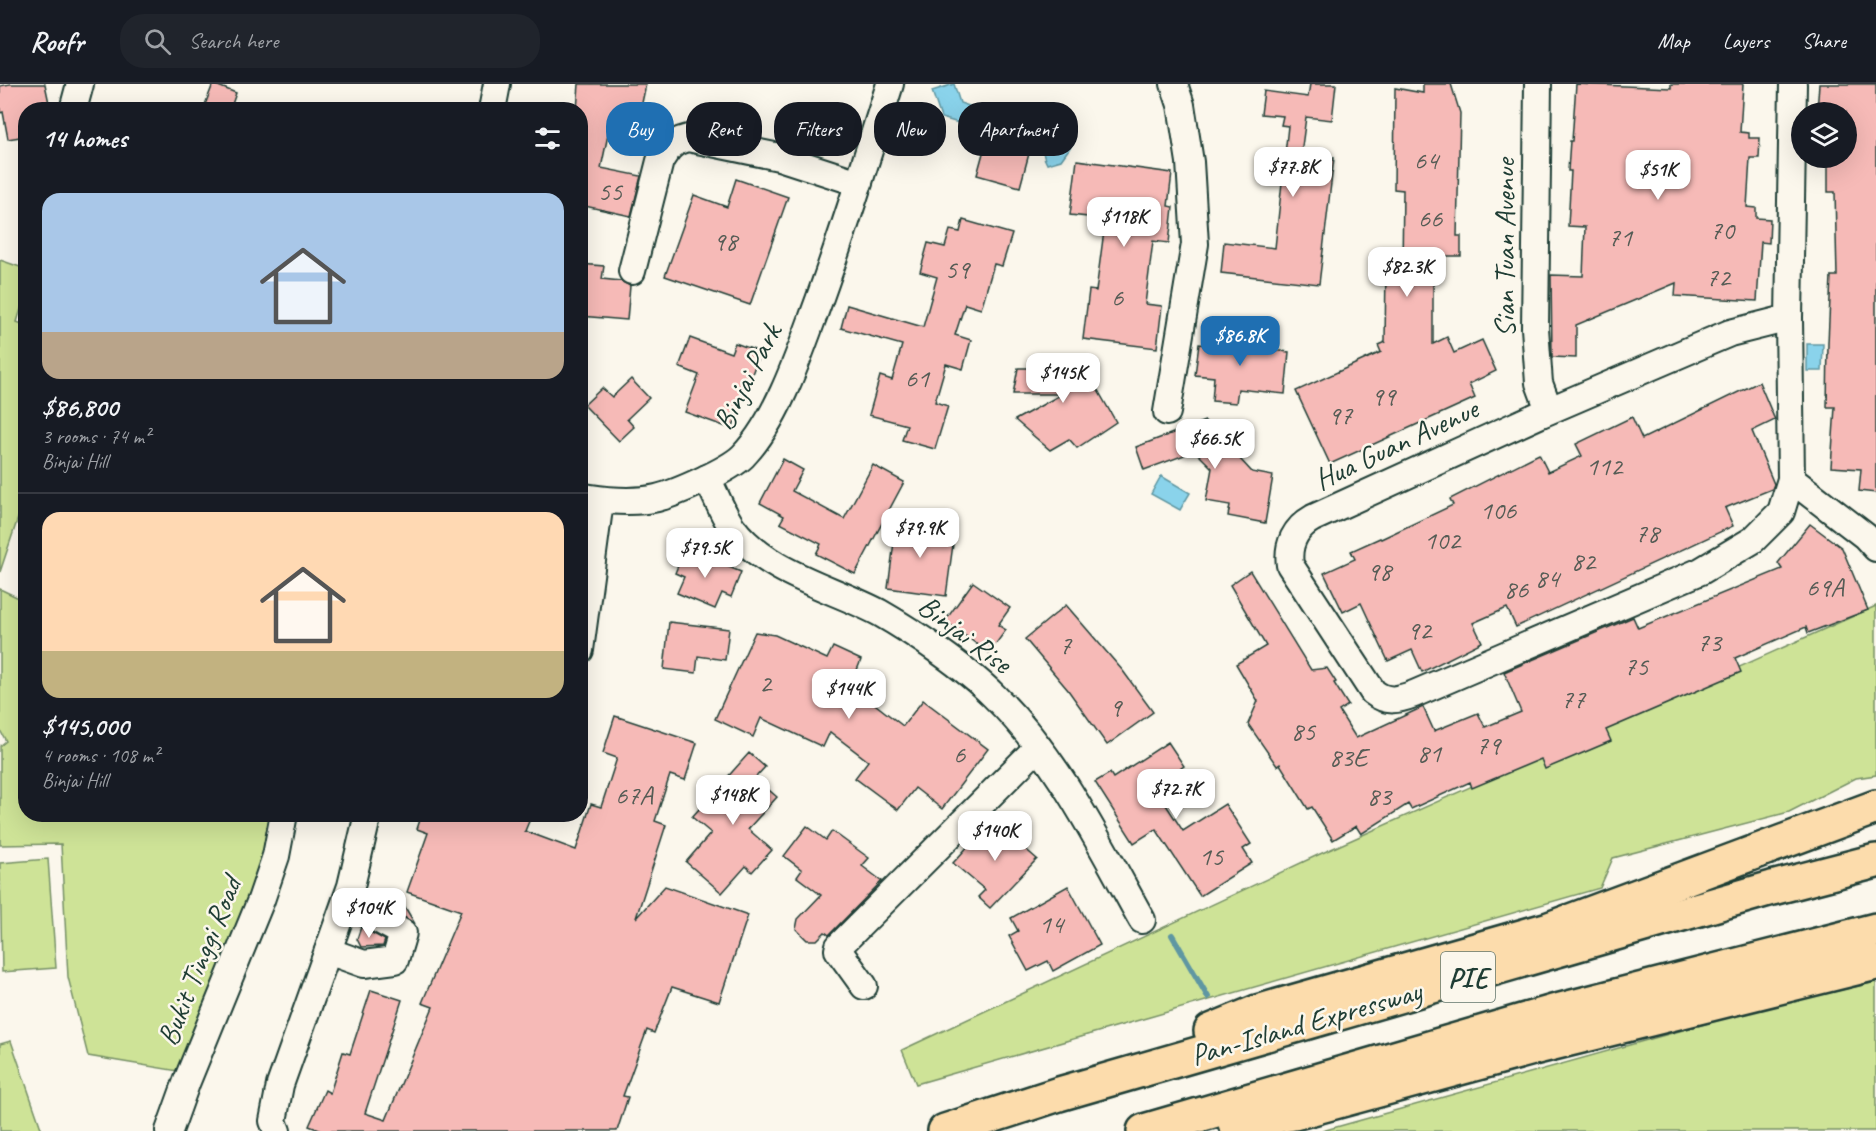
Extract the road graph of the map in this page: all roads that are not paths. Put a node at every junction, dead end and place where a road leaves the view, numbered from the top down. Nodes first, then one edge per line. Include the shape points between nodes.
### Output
1 (80, 84) edge
2 (497, 84) edge
3 (890, 84) edge
4 (1174, 84) edge
5 (1538, 84) edge
6 (1793, 84) edge
7 (75, 102) edge
8 (494, 102) edge
9 (859, 183) junction
10 (632, 271) dead end
11 (1789, 318) junction
12 (1549, 410) junction
13 (1167, 412) dead end
14 (707, 478) junction
15 (1791, 479) junction
16 (590, 498) edge
17 (588, 528) edge
18 (1876, 548) edge
19 (1038, 747) junction
20 (1876, 807) edge
21 (282, 822) edge
22 (366, 822) edge
23 (1876, 861) edge
24 (346, 902) junction
25 (1142, 920) dead end
26 (1876, 930) edge
27 (328, 951) junction
28 (1876, 963) edge
29 (864, 986) dead end
30 (1059, 1094) junction
31 (170, 1129) edge
32 (277, 1131) edge
33 (945, 1131) edge
34 (1144, 1131) edge
35 (1188, 1131) edge

1 - 7 street
2 - 8 street
3 - 9 street, Binjai Park
4 - 13 street via 1190,162 1195,244
5 - 12 street, Sian Tuan Avenue via 1535,328 1539,383
6 - 11 street, Hua Guan Avenue
9 - 10 street via 769,155 688,138 677,141 668,146 660,161
9 - 14 street, Binjai Park via 794,368 762,431 742,457
11 - 12 street, Hua Guan Avenue via 1730,333
11 - 15 street, Hua Guan Avenue
12 - 15 street, Hua Guan Avenue via 1313,518 1294,534 1290,565 1373,693 1383,700 1414,694 1720,561 1752,540 1781,512
14 - 16 street, Binjai Park via 657,498
14 - 19 street, Binjai Rise via 732,527 753,547 782,569 880,614 953,662 995,696
15 - 18 street
16 - 17 street, Binjai Park
19 - 25 street, Binjai Rise
19 - 29 street via 839,946
20 - 30 highway via 1549,929 1257,1012
21 - 31 street, Bukit Tinggi Road via 261,900
22 - 24 street
23 - 30 highway, Pan-Island Expressway / PIE
24 - 27 street
24 - 27 street via 403,933 395,960 364,964
26 - 34 highway, Pan-Island Expressway / PIE via 1553,1012
27 - 32 street via 280,1085 273,1121
28 - 35 highway via 1533,1048 1294,1113
30 - 33 highway, Pan-Island Expressway / PIE

